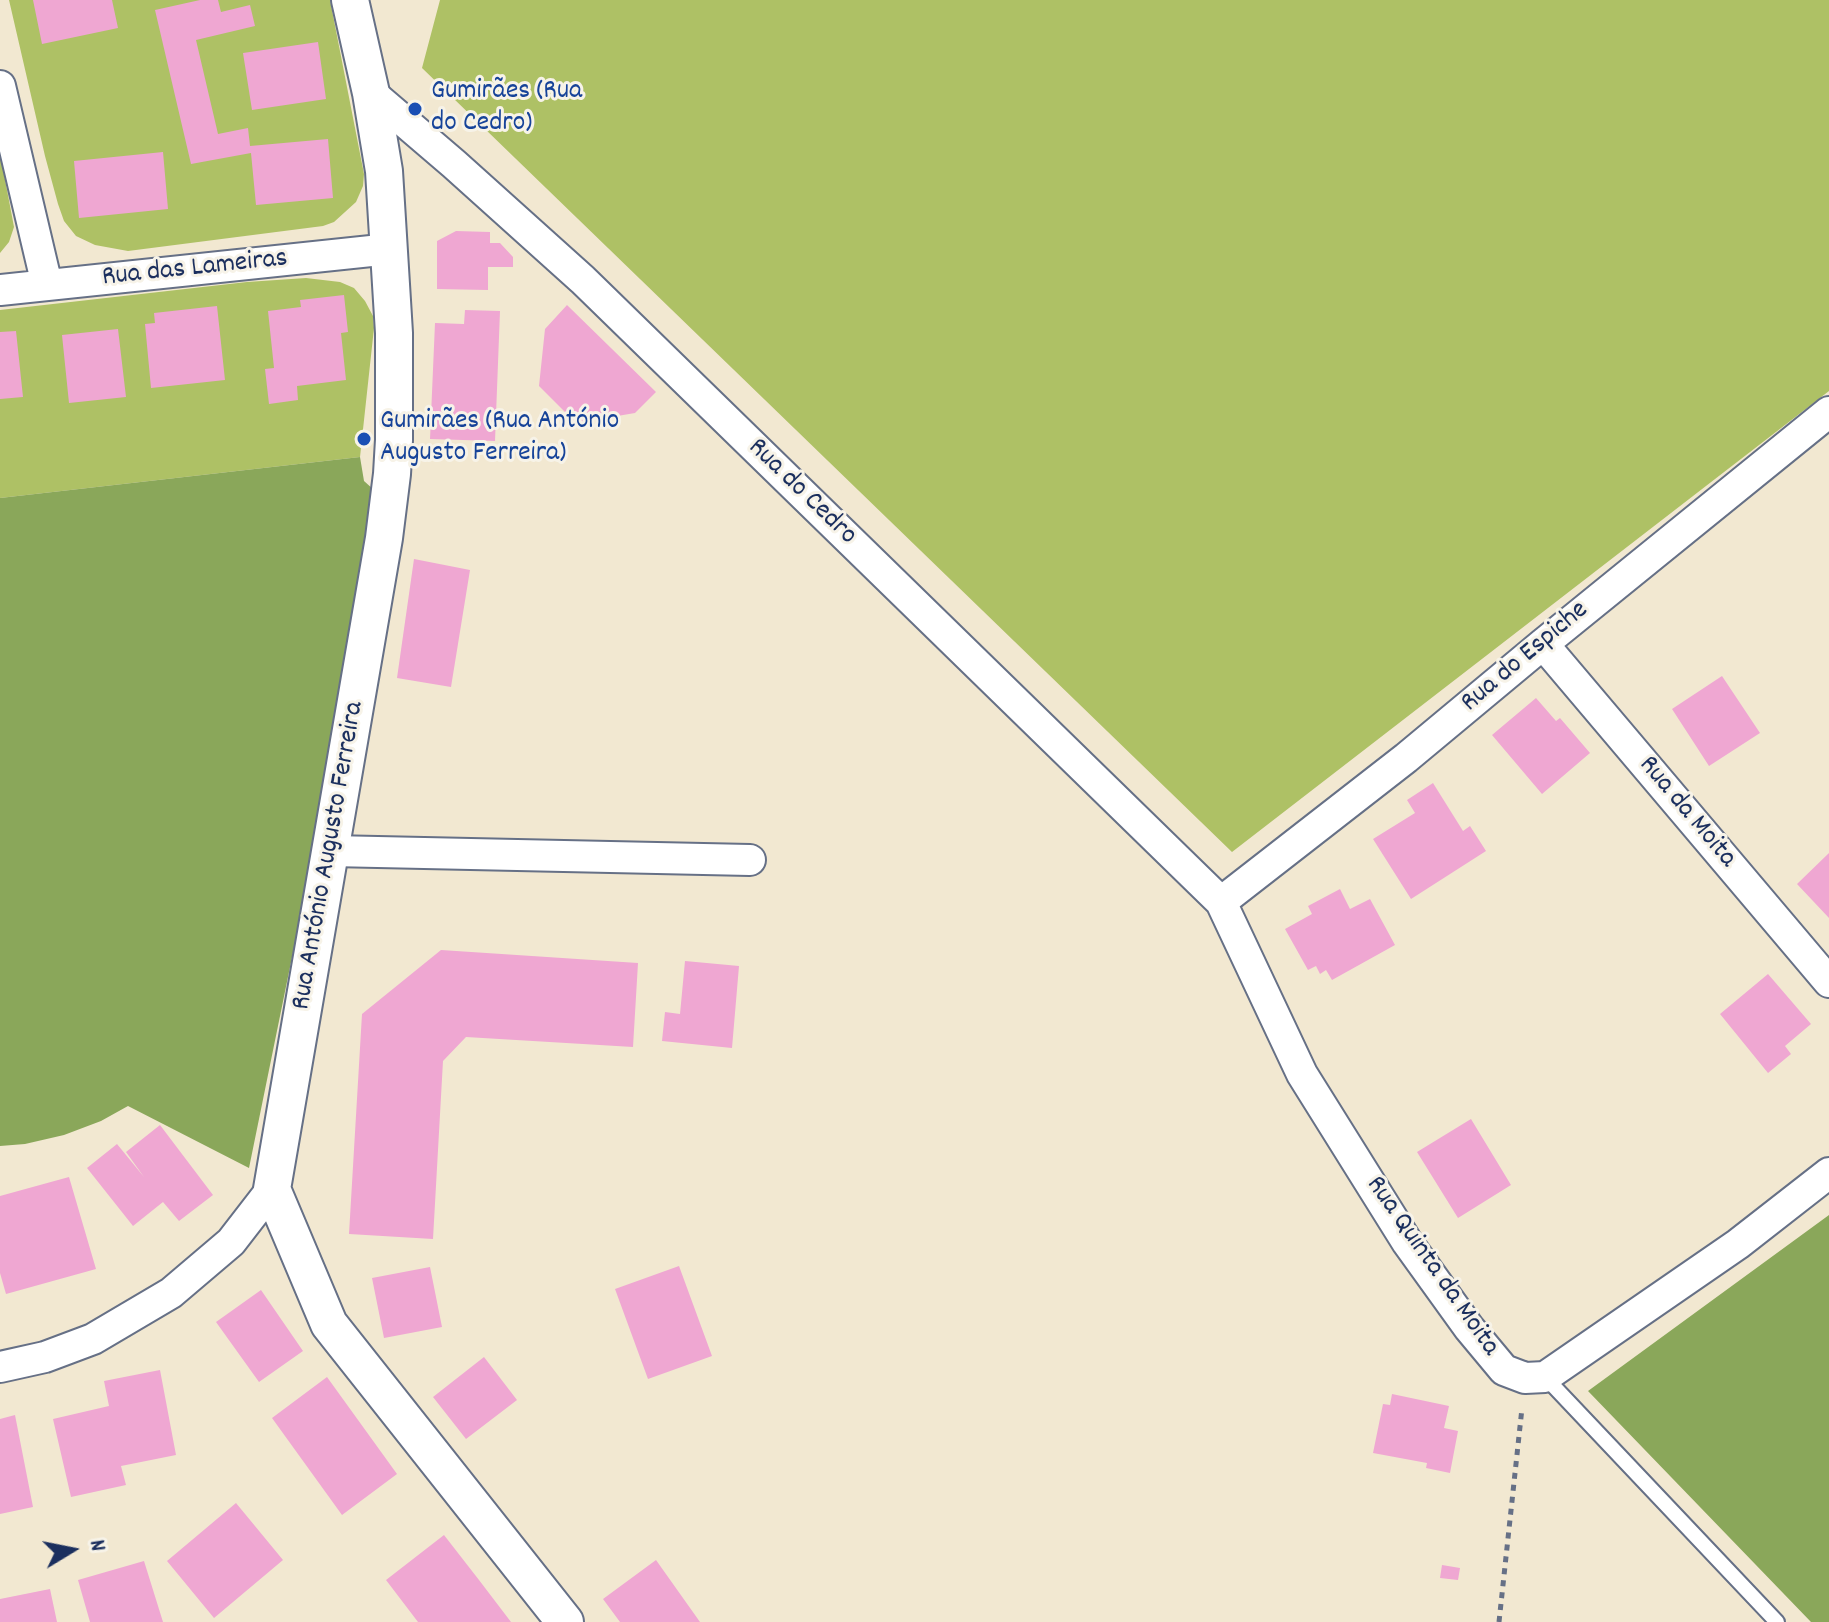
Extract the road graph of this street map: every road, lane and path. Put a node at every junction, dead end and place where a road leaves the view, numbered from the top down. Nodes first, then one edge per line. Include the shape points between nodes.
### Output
1 (350, 0) edge
2 (0, 86) edge
3 (371, 93) junction
4 (390, 249) junction
5 (47, 285) junction
6 (0, 290) edge
7 (1829, 412) edge
8 (1543, 644) junction
9 (331, 851) junction
10 (750, 860) dead end
11 (1221, 902) junction
12 (1829, 982) edge
13 (1829, 1173) edge
14 (272, 1189) junction
15 (0, 1367) edge
16 (1535, 1378) junction
17 (565, 1622) edge
18 (1499, 1622) edge
19 (1777, 1622) edge

1 - 3 street, Rua António Augusto Ferreira
2 - 5 street
3 - 4 street, Rua António Augusto Ferreira
3 - 11 street, Rua do Cedro via 583,280
4 - 5 street, Rua das Lameiras
4 - 9 street, Rua António Augusto Ferreira via 392,474
5 - 6 street, Rua das Lameiras
7 - 8 street, Rua do Espiche
8 - 11 street, Rua do Espiche
8 - 12 street, Rua da Moita
9 - 10 street
9 - 14 street, Rua António Augusto Ferreira
11 - 16 street, Rua Quinta da Moita via 1302,1074 1391,1216 1504,1370
13 - 16 street via 1738,1244
14 - 15 street via 231,1242 171,1293 93,1339
14 - 17 street via 329,1324
16 - 18 path
16 - 19 lane

